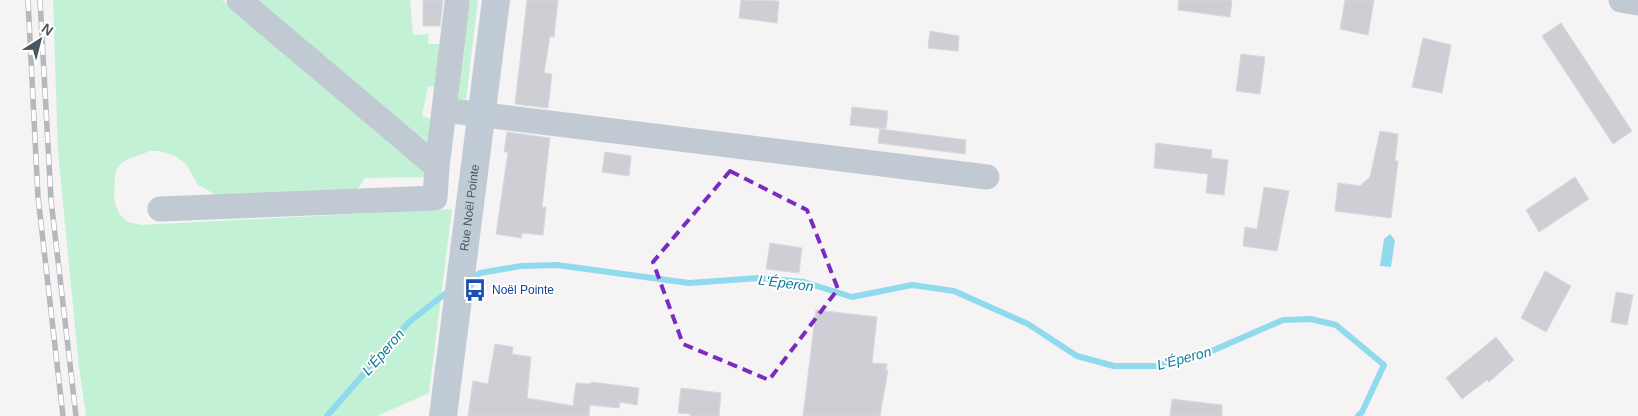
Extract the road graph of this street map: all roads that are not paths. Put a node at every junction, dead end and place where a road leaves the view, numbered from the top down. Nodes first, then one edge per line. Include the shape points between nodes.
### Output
1 (239, 0) edge
2 (496, 0) edge
3 (1620, 0) edge
4 (457, 3) dead end
5 (1638, 3) edge
6 (444, 110) junction
7 (480, 116) junction
8 (437, 167) junction
9 (987, 177) dead end
10 (160, 209) dead end
11 (443, 416) edge

1 - 8 street
2 - 7 street, Rue Noël Pointe
3 - 5 street
4 - 6 street
6 - 7 street
6 - 8 street
7 - 9 street
7 - 11 street, Rue Noël Pointe
8 - 10 street via 435,198

